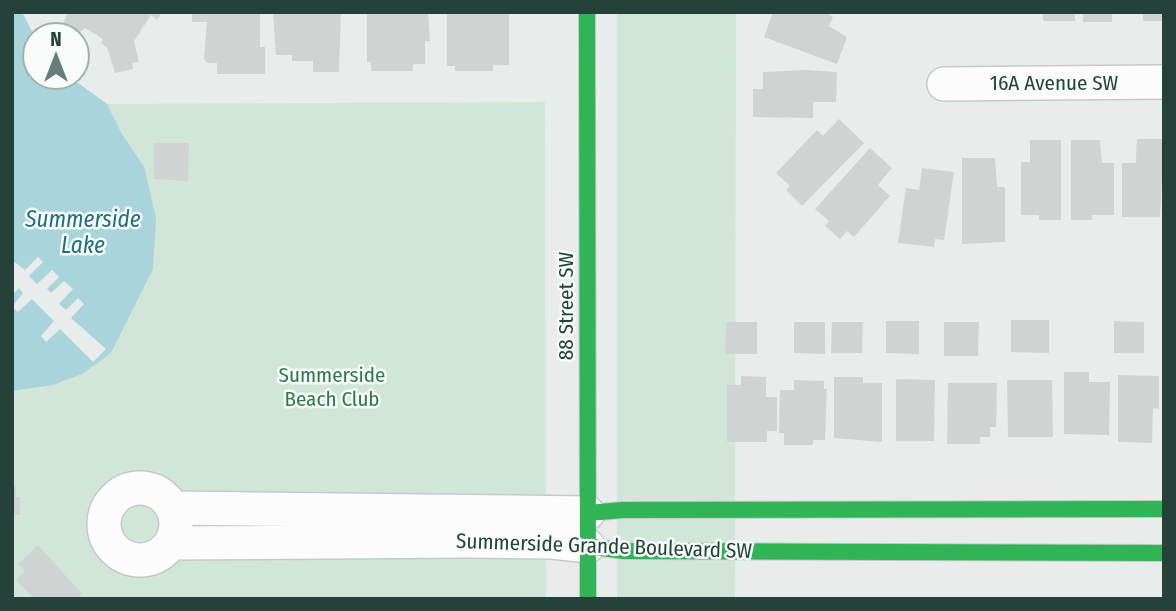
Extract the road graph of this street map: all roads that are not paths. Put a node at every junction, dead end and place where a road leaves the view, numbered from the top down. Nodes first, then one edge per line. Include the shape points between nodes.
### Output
1 (587, 12) edge
2 (1164, 82) edge
3 (944, 84) dead end
4 (173, 508) junction
5 (1164, 509) edge
6 (588, 513) junction
7 (171, 543) junction
8 (588, 546) junction
9 (1164, 553) edge
10 (588, 599) edge

1 - 6 street, 88 Street SW
2 - 3 street, 16A Avenue SW
4 - 6 street, Summerside Grande Boulevard SW
4 - 7 street via 176,520
4 - 7 street, Summerside Grande Boulevard SW via 156,491 133,488 112,500 103,523 110,545 129,559 153,558
5 - 6 street, Summerside Grande Boulevard SW
6 - 8 street, 88 Street SW
7 - 8 street, Summerside Grande Boulevard SW via 469,541
8 - 9 street, Summerside Grande Boulevard SW via 624,551
8 - 10 street, 88 Street SW

